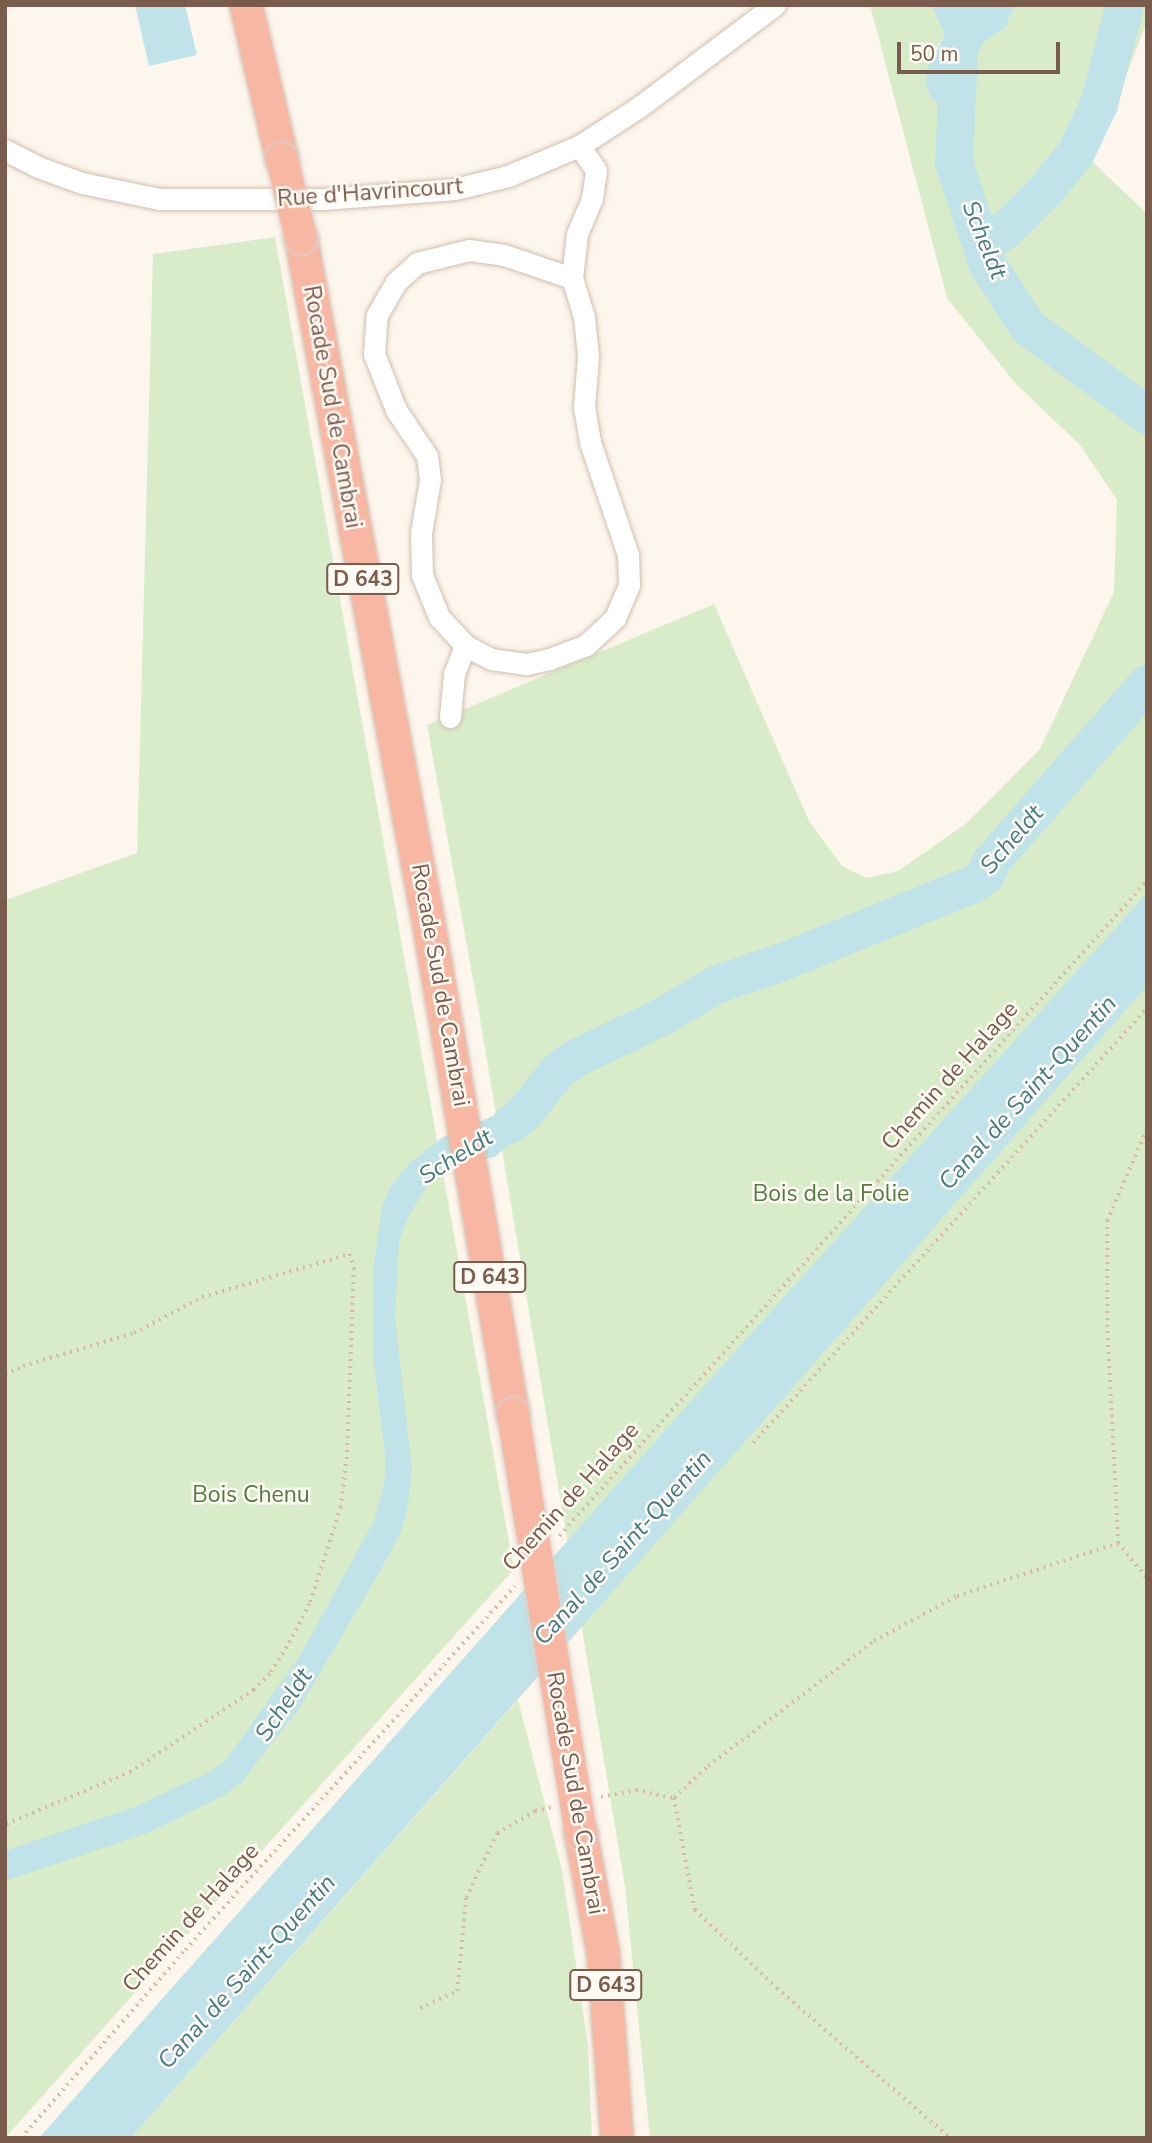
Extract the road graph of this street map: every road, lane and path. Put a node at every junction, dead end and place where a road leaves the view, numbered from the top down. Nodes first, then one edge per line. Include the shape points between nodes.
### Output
1 (246, 5) edge
2 (775, 5) edge
3 (579, 146) junction
4 (5, 150) edge
5 (572, 278) junction
6 (465, 645) junction
7 (450, 717) dead end
8 (1147, 881) edge
9 (1147, 1009) edge
10 (1147, 1128) edge
11 (5, 1374) edge
12 (753, 1443) dead end
13 (553, 1543) dead end
14 (1118, 1543) junction
15 (1147, 1578) edge
16 (519, 1582) dead end
17 (598, 1798) dead end
18 (674, 1798) junction
19 (560, 1805) dead end
20 (5, 1825) edge
21 (420, 2008) dead end
22 (21, 2138) edge
23 (617, 2138) edge
24 (950, 2138) edge

1 - 23 highway, Rocade Sud de Cambrai / D 643, bridge via 301,238 428,919 603,1951
2 - 3 street, Rue d'Havrincourt via 649,100
3 - 4 street, Rue d'Havrincourt via 508,176 455,189 386,197 218,201 114,192 58,175
3 - 5 street via 596,170 592,199 577,234
5 - 6 street via 589,356 584,407 590,442 628,555 629,585 615,618 586,645 550,659 526,664 491,659
5 - 6 street via 504,255 469,250 442,254 416,262 396,282 377,315 374,354 396,410 427,456 430,480 421,533 422,576 439,617
6 - 7 street via 454,674
8 - 13 path, Chemin de Halage
9 - 12 path
10 - 14 path via 1107,1222 1107,1327
11 - 20 path via 134,1333 202,1297 350,1254 354,1268 341,1507 310,1604 270,1674 254,1690 131,1772
14 - 15 path
14 - 18 path via 957,1596 874,1641 708,1766
16 - 22 path, Chemin de Halage via 184,1950
17 - 18 path via 636,1790
18 - 24 path via 695,1910
19 - 21 path via 535,1811 497,1833 466,1898 457,1991

